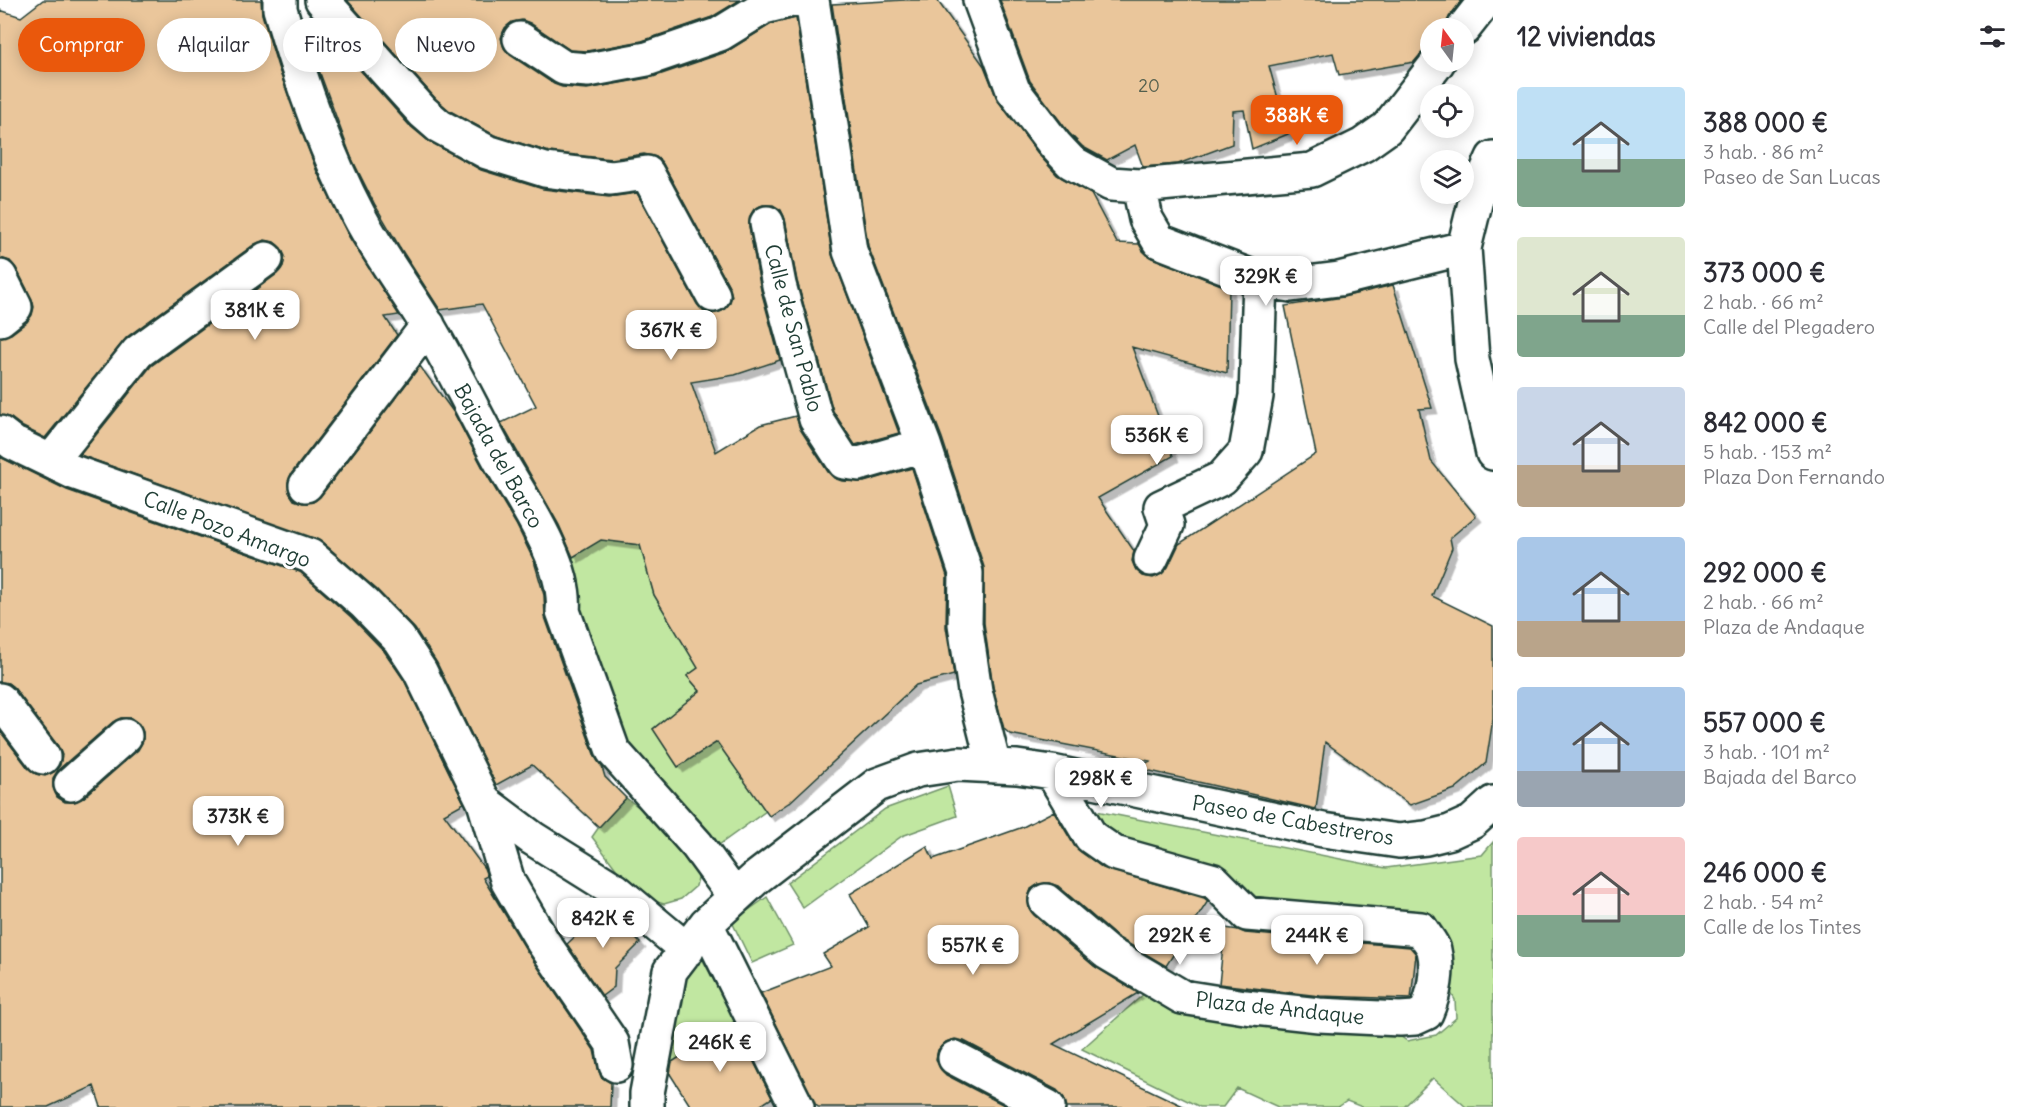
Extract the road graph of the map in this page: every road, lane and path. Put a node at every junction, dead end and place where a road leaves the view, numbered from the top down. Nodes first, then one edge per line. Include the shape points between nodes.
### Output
1 (280, 0) edge
2 (322, 0) edge
3 (792, 0) edge
4 (813, 0) edge
5 (980, 0) edge
6 (1486, 0) edge
7 (1472, 18) edge
8 (520, 39) dead end
9 (1430, 72) edge
10 (1493, 158) edge
11 (1139, 186) junction
12 (767, 223) dead end
13 (1464, 248) junction
14 (266, 259) dead end
15 (0, 277) edge
16 (1260, 280) junction
17 (713, 295) dead end
18 (0, 319) edge
19 (428, 325) junction
20 (0, 433) edge
21 (924, 445) junction
22 (1493, 453) edge
23 (51, 461) junction
24 (306, 485) dead end
25 (1151, 560) dead end
26 (0, 699) edge
27 (125, 736) dead end
28 (43, 757) dead end
29 (994, 766) junction
30 (1052, 772) junction
31 (71, 784) dead end
32 (484, 802) junction
33 (1493, 803) edge
34 (735, 897) junction
35 (1046, 901) dead end
36 (706, 924) junction
37 (687, 950) junction
38 (956, 1058) dead end
39 (616, 1065) dead end
40 (650, 1102) edge
41 (797, 1107) edge
42 (1048, 1107) edge

1 - 19 street, Bajada del Barco via 297,70 334,163 357,213
2 - 17 street via 423,112 439,126 487,152 545,170 611,178 647,173
3 - 8 street via 764,7 720,34 647,59 588,70 564,68
4 - 21 street via 850,251
5 - 11 street via 1013,90 1055,145 1071,162 1111,184
6 - 7 street
9 - 11 street via 1387,128 1363,145 1312,170
10 - 13 street via 1478,191
11 - 16 street via 1146,219 1159,241
12 - 21 street, Calle de San Pablo via 779,285 816,419 844,462 859,464
13 - 16 street via 1339,279 1291,285
13 - 22 street via 1472,358
14 - 23 street via 138,352
15 - 18 street via 15,307
16 - 25 street via 1256,396 1246,451 1222,478 1161,507 1167,525
19 - 24 street
19 - 34 street, Bajada del Barco via 551,552 565,597 563,611 613,751 697,845
20 - 23 street, Calle Pozo Amargo
21 - 29 street via 966,573 965,624 975,691
23 - 32 street, Calle Pozo Amargo via 310,556 399,639 420,671
26 - 28 street
27 - 31 street
29 - 30 street, Paseo de Cabestreros
29 - 34 street, Paseo de Cabestreros via 958,764 918,770 877,785
30 - 33 street, Paseo de Cabestreros via 1323,830 1399,841 1450,832 1472,822
30 - 35 street, Plaza de Andaque via 1091,837 1114,853 1214,881 1247,914 1421,929 1434,949 1432,1000 1426,1013 1415,1018 1319,1015 1182,997 1106,952
32 - 37 street, Calle Pozo Amargo via 531,838 615,890
32 - 39 street via 508,882 543,942 612,1043
34 - 36 street, Paseo de Cabestreros
36 - 37 street, Paseo de Cabestreros
36 - 41 street
37 - 40 street, Paseo de Cabestreros via 670,971
38 - 42 street

